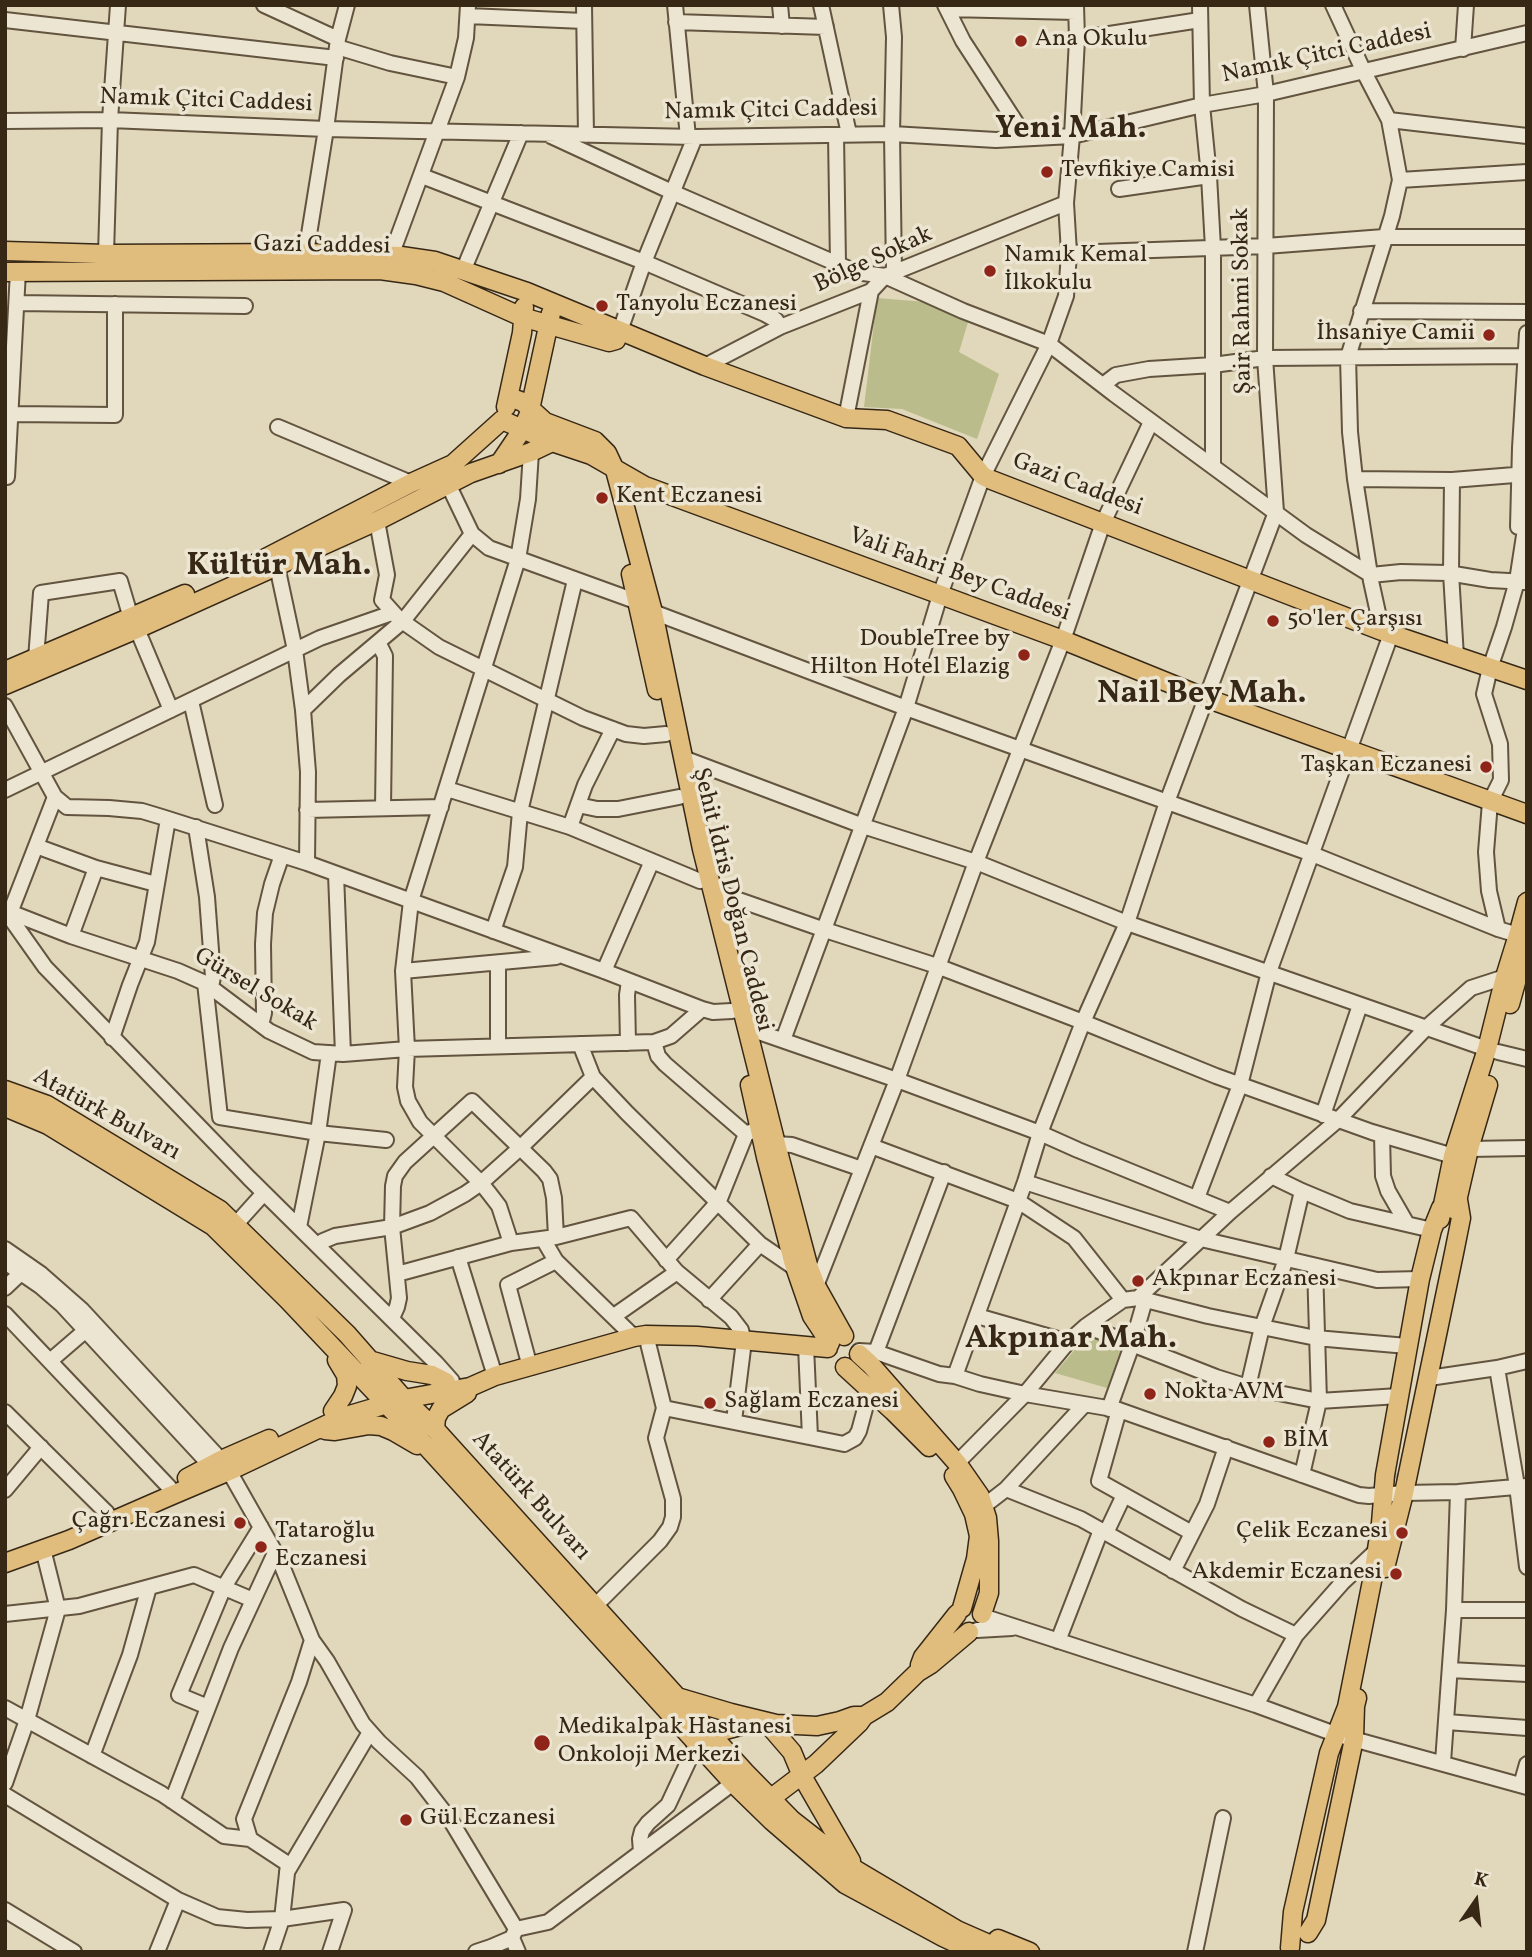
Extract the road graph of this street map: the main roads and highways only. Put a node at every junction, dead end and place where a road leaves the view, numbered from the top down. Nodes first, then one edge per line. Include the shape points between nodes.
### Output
1 (5, 251) edge
2 (12, 271) edge
3 (527, 292) junction
4 (554, 303) junction
5 (522, 317) junction
6 (549, 324) junction
7 (620, 331) junction
8 (509, 397) junction
9 (530, 408) junction
10 (502, 420) junction
11 (522, 429) junction
12 (552, 442) junction
13 (499, 464) junction
14 (609, 466) junction
15 (645, 486) junction
16 (630, 521) junction
17 (646, 607) junction
18 (134, 624) junction
19 (5, 671) edge
20 (1527, 680) edge
21 (5, 685) edge
22 (1527, 814) edge
23 (706, 886) junction
24 (1527, 902) edge
25 (1523, 940) edge
26 (5, 1090) edge
27 (5, 1107) edge
28 (1461, 1153) junction
29 (1458, 1200) junction
30 (1441, 1208) junction
31 (834, 1342) junction
32 (335, 1350) junction
33 (865, 1352) junction
34 (369, 1359) junction
35 (845, 1367) junction
36 (449, 1382) junction
37 (473, 1385) junction
38 (390, 1396) junction
39 (333, 1411) junction
40 (318, 1428) junction
41 (435, 1429) junction
42 (428, 1447) junction
43 (220, 1465) junction
44 (5, 1550) edge
45 (5, 1563) edge
46 (959, 1611) junction
47 (977, 1623) junction
48 (918, 1672) junction
49 (677, 1697) junction
50 (864, 1716) junction
51 (763, 1722) junction
52 (703, 1738) junction
53 (802, 1776) junction
54 (770, 1799) junction
55 (850, 1877) junction
56 (1308, 1933) junction
57 (1295, 1950) edge
58 (958, 1952) edge
59 (975, 1952) edge
60 (1007, 1952) edge
61 (1030, 1952) edge

1 - 3 main road, Gazi Caddesi via 391,256 435,261
2 - 5 main road, Gazi Caddesi via 380,270 443,282
3 - 4 main road, Gazi Caddesi
3 - 5 main road
4 - 6 main road
4 - 7 main road, Gazi Caddesi
5 - 6 main road, Gazi Caddesi
5 - 8 main road
6 - 7 main road, Gazi Caddesi via 608,342 616,340
6 - 9 main road
7 - 20 main road, Gazi Caddesi via 846,418 887,420 958,446 983,477 1387,633
8 - 9 main road
8 - 10 main road
9 - 11 main road
9 - 14 main road via 545,422 594,441 607,453
10 - 11 main road, Vali Fahri Bey Caddesi
10 - 18 main road via 453,464
11 - 12 main road, Vali Fahri Bey Caddesi
11 - 13 main road
12 - 13 main road
12 - 14 main road, Vali Fahri Bey Caddesi
13 - 18 main road via 471,473 277,566
14 - 15 main road, Vali Fahri Bey Caddesi
14 - 16 main road, Şehit İdris Doğan Caddesi
14 - 17 main road, Şehit İdris Doğan Caddesi
15 - 16 main road
15 - 22 main road, Vali Fahri Bey Caddesi
16 - 17 main road, Şehit İdris Doğan Caddesi
17 - 23 main road, Şehit İdris Doğan Caddesi via 683,758
17 - 23 main road, Şehit İdris Doğan Caddesi via 679,797
18 - 19 main road
18 - 21 main road
23 - 31 main road, Şehit İdris Doğan Caddesi via 808,1265
23 - 31 main road, Şehit İdris Doğan Caddesi via 740,1040 752,1131 812,1317
24 - 25 main road
25 - 28 main road
26 - 34 main road, Atatürk Bulvarı via 47,1105 220,1210
27 - 32 main road, Atatürk Bulvarı via 48,1125 213,1226
28 - 29 main road
28 - 30 main road
29 - 30 main road via 1398,1473
29 - 56 main road via 1461,1218 1429,1378 1355,1706 1354,1740 1316,1920
30 - 57 main road via 1420,1279 1377,1550 1346,1707 1329,1753 1298,1889 1290,1933
31 - 33 main road via 854,1339
31 - 35 main road via 829,1358
31 - 37 main road via 806,1346 640,1336
32 - 38 main road, Atatürk Bulvarı
32 - 39 main road via 347,1386
33 - 35 main road
33 - 47 main road via 871,1365 957,1463 984,1506 989,1529 989,1593
34 - 36 main road
34 - 38 main road, Atatürk Bulvarı
35 - 46 main road via 946,1467 974,1514 979,1548
36 - 37 main road
36 - 38 main road
37 - 38 main road
37 - 41 main road via 441,1409
38 - 39 main road
38 - 40 main road
38 - 41 main road, Atatürk Bulvarı
38 - 42 main road, Atatürk Bulvarı
39 - 43 main road
40 - 42 main road via 380,1426
40 - 43 main road
41 - 49 main road, Atatürk Bulvarı
42 - 52 main road, Atatürk Bulvarı
43 - 44 main road
43 - 45 main road
46 - 47 main road via 974,1606
46 - 48 main road via 923,1657
47 - 48 main road
48 - 50 main road via 887,1702
49 - 51 main road
49 - 52 main road, Atatürk Bulvarı
50 - 51 main road via 817,1726
50 - 53 main road
51 - 52 main road
51 - 53 main road via 792,1752
52 - 54 main road, Atatürk Bulvarı
52 - 55 main road, Atatürk Bulvarı via 733,1783 772,1821
53 - 54 main road
53 - 55 main road
54 - 55 main road, Atatürk Bulvarı
55 - 58 main road via 888,1916
55 - 59 main road, Atatürk Bulvarı via 943,1937
55 - 60 main road, Atatürk Bulvarı
55 - 61 main road
56 - 57 main road
56 - 57 main road via 1341,1755

